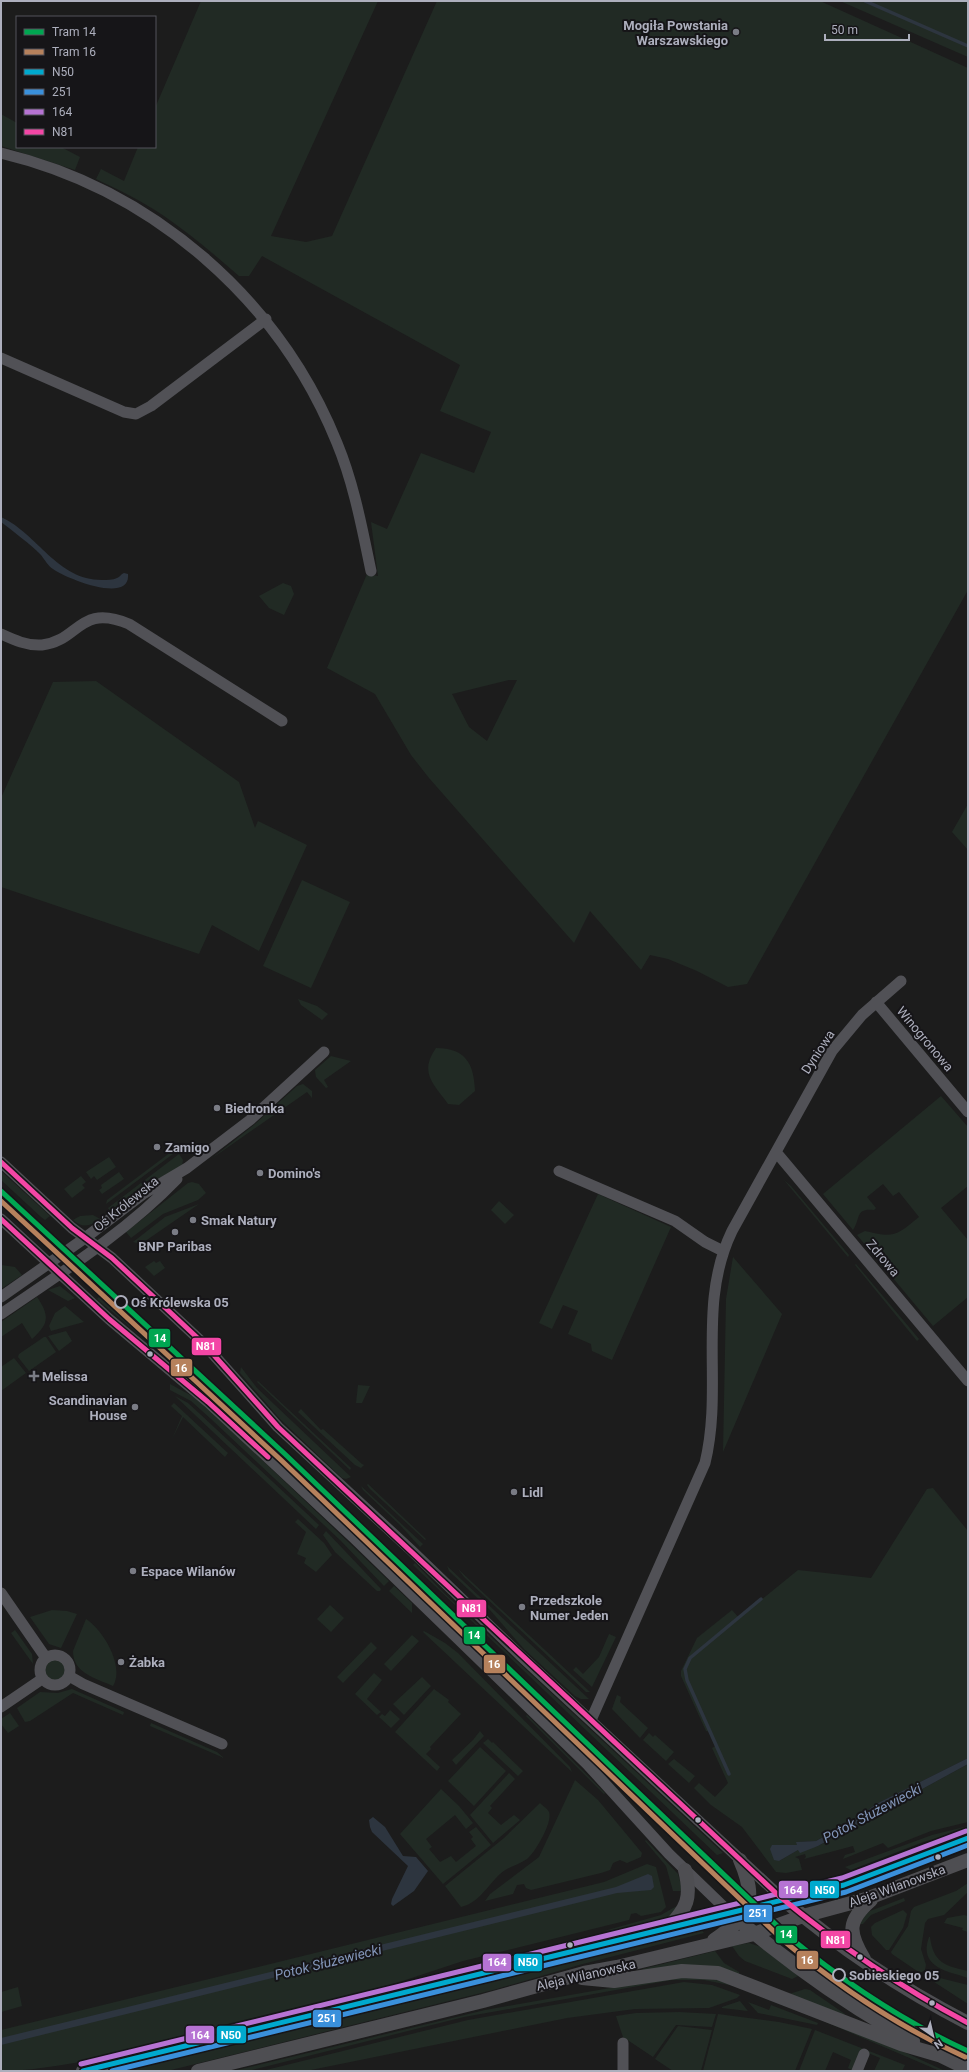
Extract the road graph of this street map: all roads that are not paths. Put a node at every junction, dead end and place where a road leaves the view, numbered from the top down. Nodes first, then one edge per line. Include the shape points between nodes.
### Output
1 (1, 153) edge
2 (266, 319) junction
3 (1, 358) edge
4 (371, 571) dead end
5 (1, 634) edge
6 (282, 720) dead end
7 (901, 982) dead end
8 (876, 1002) junction
9 (324, 1052) dead end
10 (968, 1112) edge
11 (776, 1152) junction
12 (1, 1162) edge
13 (187, 1168) junction
14 (559, 1171) dead end
15 (1, 1219) edge
16 (85, 1238) junction
17 (97, 1246) junction
18 (723, 1251) junction
19 (49, 1264) junction
20 (60, 1274) junction
21 (1, 1297) edge
22 (1, 1314) edge
23 (967, 1378) edge
24 (1, 1592) edge
25 (46, 1658) junction
26 (69, 1676) junction
27 (42, 1679) junction
28 (1, 1707) edge
29 (591, 1720) junction
30 (222, 1744) dead end
31 (968, 1838) edge
32 (740, 1860) junction
33 (968, 1860) edge
34 (685, 1870) junction
35 (876, 1895) junction
36 (784, 1900) junction
37 (738, 1914) junction
38 (803, 1916) junction
39 (668, 1928) junction
40 (754, 1934) junction
41 (704, 1946) junction
42 (866, 1963) junction
43 (572, 1977) junction
44 (968, 2023) edge
45 (623, 2042) dead end
46 (864, 2054) dead end
47 (942, 2056) junction
48 (968, 2069) edge
49 (84, 2071) edge
50 (198, 2071) edge
51 (623, 2071) edge
52 (857, 2071) edge

1 - 2 street via 47,166 90,183 148,215 182,238 222,273
2 - 3 street via 151,406 136,414 124,412
2 - 4 street via 303,375 338,443 358,508
5 - 6 street via 25,644 43,645 96,618 116,619 129,624
7 - 8 street, Dyniowa
8 - 10 street, Winogronowa
8 - 11 street, Dyniowa via 832,1052
9 - 13 street, Oś Królewska via 250,1120
11 - 18 street, Dyniowa
11 - 23 street, Zdrowa
12 - 16 street
13 - 16 street, Oś Królewska via 143,1194
13 - 17 street, Oś Królewska via 150,1206
14 - 18 street via 675,1221
15 - 19 street
16 - 17 street
16 - 19 street, Oś Królewska
17 - 20 street, Oś Królewska
17 - 29 street via 204,1344 278,1427
18 - 29 street, Dyniowa via 714,1287 712,1422 705,1463
19 - 20 street
19 - 21 street, Oś Królewska
20 - 22 street, Oś Królewska
20 - 34 street via 208,1402 348,1533 594,1771
24 - 25 street
25 - 26 street via 57,1655 66,1661 69,1665
25 - 27 street via 40,1668
26 - 27 street via 62,1684 56,1686
26 - 30 street
27 - 28 street
29 - 32 street
31 - 36 main road, Aleja Wilanowska via 857,1881
32 - 36 street
32 - 37 main road via 750,1888 749,1899
33 - 35 main road, Aleja Wilanowska
34 - 37 street
34 - 39 main road via 689,1888 687,1902 680,1916
35 - 38 main road, Aleja Wilanowska
35 - 42 main road via 858,1913 852,1925 854,1942
36 - 37 main road, Aleja Wilanowska
36 - 38 main road
37 - 39 main road, Aleja Wilanowska
37 - 40 main road
37 - 41 main road via 730,1929
38 - 40 main road, Aleja Wilanowska
38 - 42 main road
39 - 49 main road, Aleja Wilanowska
40 - 41 main road, Aleja Wilanowska
40 - 47 main road via 836,1994
41 - 43 main road, Aleja Wilanowska
42 - 44 main road via 919,1997
43 - 47 main road via 614,1980 676,1971 718,1973 901,2044
43 - 50 main road, Aleja Wilanowska
45 - 51 street
46 - 52 street
47 - 48 main road

